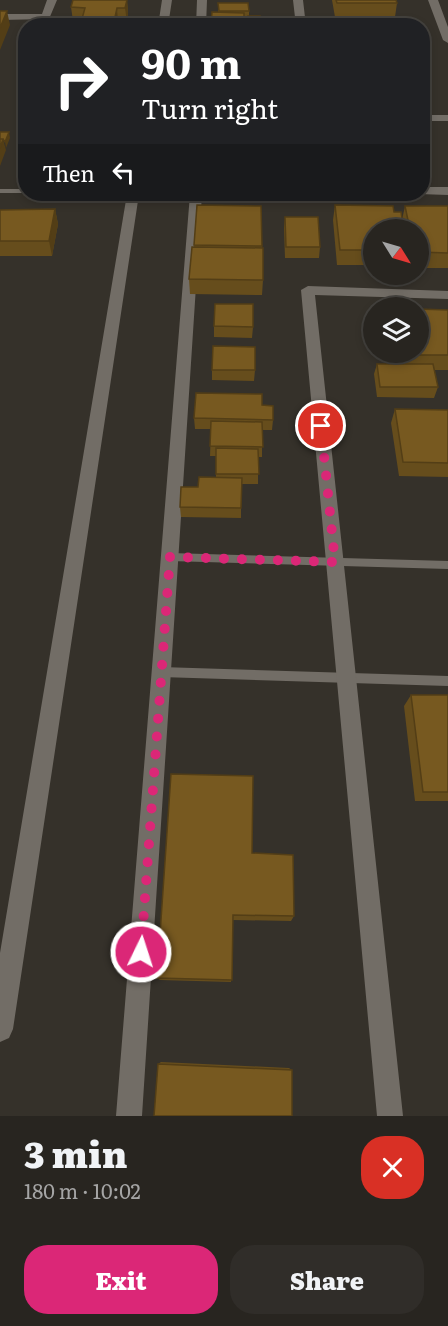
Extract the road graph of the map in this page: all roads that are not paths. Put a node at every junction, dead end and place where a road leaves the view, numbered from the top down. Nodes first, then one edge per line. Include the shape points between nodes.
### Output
1 (52, 0) edge
2 (167, 0) edge
3 (202, 0) edge
4 (298, 0) edge
5 (433, 0) edge
6 (0, 17) edge
7 (164, 18) edge
8 (201, 18) edge
9 (300, 18) edge
10 (448, 40) edge
11 (430, 118) edge
12 (448, 118) edge
13 (0, 191) edge
14 (18, 191) edge
15 (430, 191) edge
16 (448, 191) edge
17 (133, 201) edge
18 (195, 201) edge
19 (448, 295) edge
20 (170, 557) junction
21 (335, 562) junction
22 (448, 565) edge
23 (161, 672) junction
24 (346, 677) junction
25 (448, 681) edge
26 (0, 1029) edge
27 (129, 1116) edge
28 (390, 1116) edge

1 - 6 street via 46,17
2 - 7 street
3 - 8 street
4 - 9 street
5 - 10 street
11 - 12 street
13 - 14 lane
15 - 16 street
17 - 26 street
18 - 20 street
19 - 21 street via 308,290
20 - 21 lane
20 - 23 street
21 - 22 lane
21 - 24 street
23 - 24 lane
23 - 27 street
24 - 25 lane
24 - 28 street

